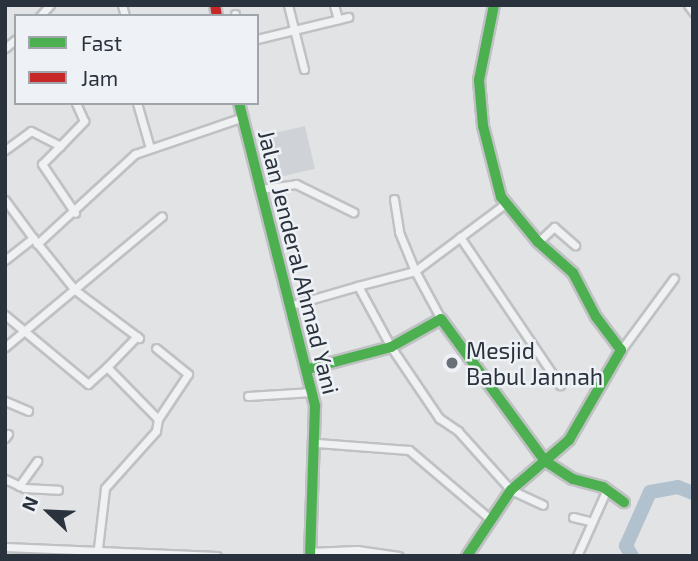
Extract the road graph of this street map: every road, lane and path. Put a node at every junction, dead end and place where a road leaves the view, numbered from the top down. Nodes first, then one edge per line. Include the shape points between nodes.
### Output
1 (37, 5) edge
2 (288, 5) edge
3 (334, 5) edge
4 (494, 5) edge
5 (688, 5) edge
6 (45, 11) edge
7 (693, 12) edge
8 (348, 17) dead end
9 (338, 19) junction
10 (294, 30) junction
11 (259, 39) edge
12 (304, 69) dead end
13 (77, 105) edge
14 (138, 105) edge
15 (240, 105) edge
16 (243, 117) junction
17 (60, 146) junction
18 (150, 148) junction
19 (5, 150) edge
20 (261, 188) junction
21 (394, 198) dead end
22 (6, 202) edge
23 (505, 204) junction
24 (353, 212) dead end
25 (75, 213) junction
26 (162, 216) dead end
27 (460, 237) junction
28 (35, 241) junction
29 (538, 242) junction
30 (575, 245) dead end
31 (5, 260) edge
32 (415, 271) junction
33 (674, 278) dead end
34 (358, 286) junction
35 (75, 290) junction
36 (292, 305) junction
37 (5, 315) edge
38 (441, 318) junction
39 (24, 332) junction
40 (391, 346) junction
41 (5, 347) edge
42 (156, 348) dead end
43 (621, 349) junction
44 (107, 368) junction
45 (308, 369) junction
46 (560, 385) dead end
47 (313, 392) junction
48 (248, 396) dead end
49 (5, 401) edge
50 (28, 411) dead end
51 (158, 419) junction
52 (317, 443) junction
53 (37, 461) dead end
54 (545, 461) junction
55 (5, 479) edge
56 (19, 486) junction
57 (607, 489) junction
58 (58, 490) dead end
59 (511, 490) junction
60 (624, 502) dead end
61 (543, 505) dead end
62 (573, 517) dead end
63 (490, 519) junction
64 (589, 521) junction
65 (5, 547) edge
66 (94, 548) junction
67 (19, 553) edge
68 (181, 554) edge
69 (310, 554) edge
70 (83, 556) edge
71 (217, 556) edge
72 (399, 556) edge
73 (467, 556) edge
74 (576, 556) edge

1 - 6 street
2 - 10 street
3 - 9 street
4 - 23 main road via 481,61 481,101
5 - 7 street
8 - 9 street
9 - 10 street
10 - 11 street
10 - 12 street
13 - 17 street via 84,121
14 - 18 street
15 - 16 main road, Jalan Jenderal Ahmad Yani
16 - 18 street
16 - 20 main road, Jalan Jenderal Ahmad Yani
17 - 19 street via 30,131
17 - 25 street via 43,164
18 - 25 street via 133,156
20 - 24 street via 296,184
20 - 36 main road, Jalan Jenderal Ahmad Yani
21 - 32 street via 399,232
22 - 28 street
23 - 27 street
23 - 29 main road
25 - 28 street
26 - 35 street
27 - 32 street
27 - 46 street
28 - 31 street
28 - 35 street
29 - 30 street via 554,227
29 - 43 main road via 573,273 596,317
32 - 34 street
32 - 38 street
33 - 43 street
34 - 36 street
34 - 40 street
35 - 39 street
35 - 44 street via 138,337
36 - 45 main road, Jalan Jenderal Ahmad Yani
37 - 39 street
38 - 40 main road
38 - 54 main road
39 - 41 street
39 - 44 street via 88,384
40 - 45 main road
40 - 59 street via 439,418 458,431
42 - 51 street via 188,374
43 - 54 main road via 575,431
44 - 51 street
45 - 47 main road, Jalan Jenderal Ahmad Yani
47 - 48 street
47 - 52 main road, Jalan Jenderal Ahmad Yani
49 - 50 street
51 - 66 street via 156,431 105,488
52 - 63 street via 409,450
52 - 69 main road, Jalan Jenderal Ahmad Yani
53 - 56 street
54 - 57 main road via 573,479
54 - 59 main road
55 - 56 street
56 - 58 street
57 - 60 main road
57 - 64 street
59 - 61 street
59 - 63 main road
62 - 64 street
63 - 73 main road
64 - 74 street
65 - 67 street
66 - 67 street
66 - 68 street
66 - 70 street
68 - 71 street
69 - 72 street via 357,550

